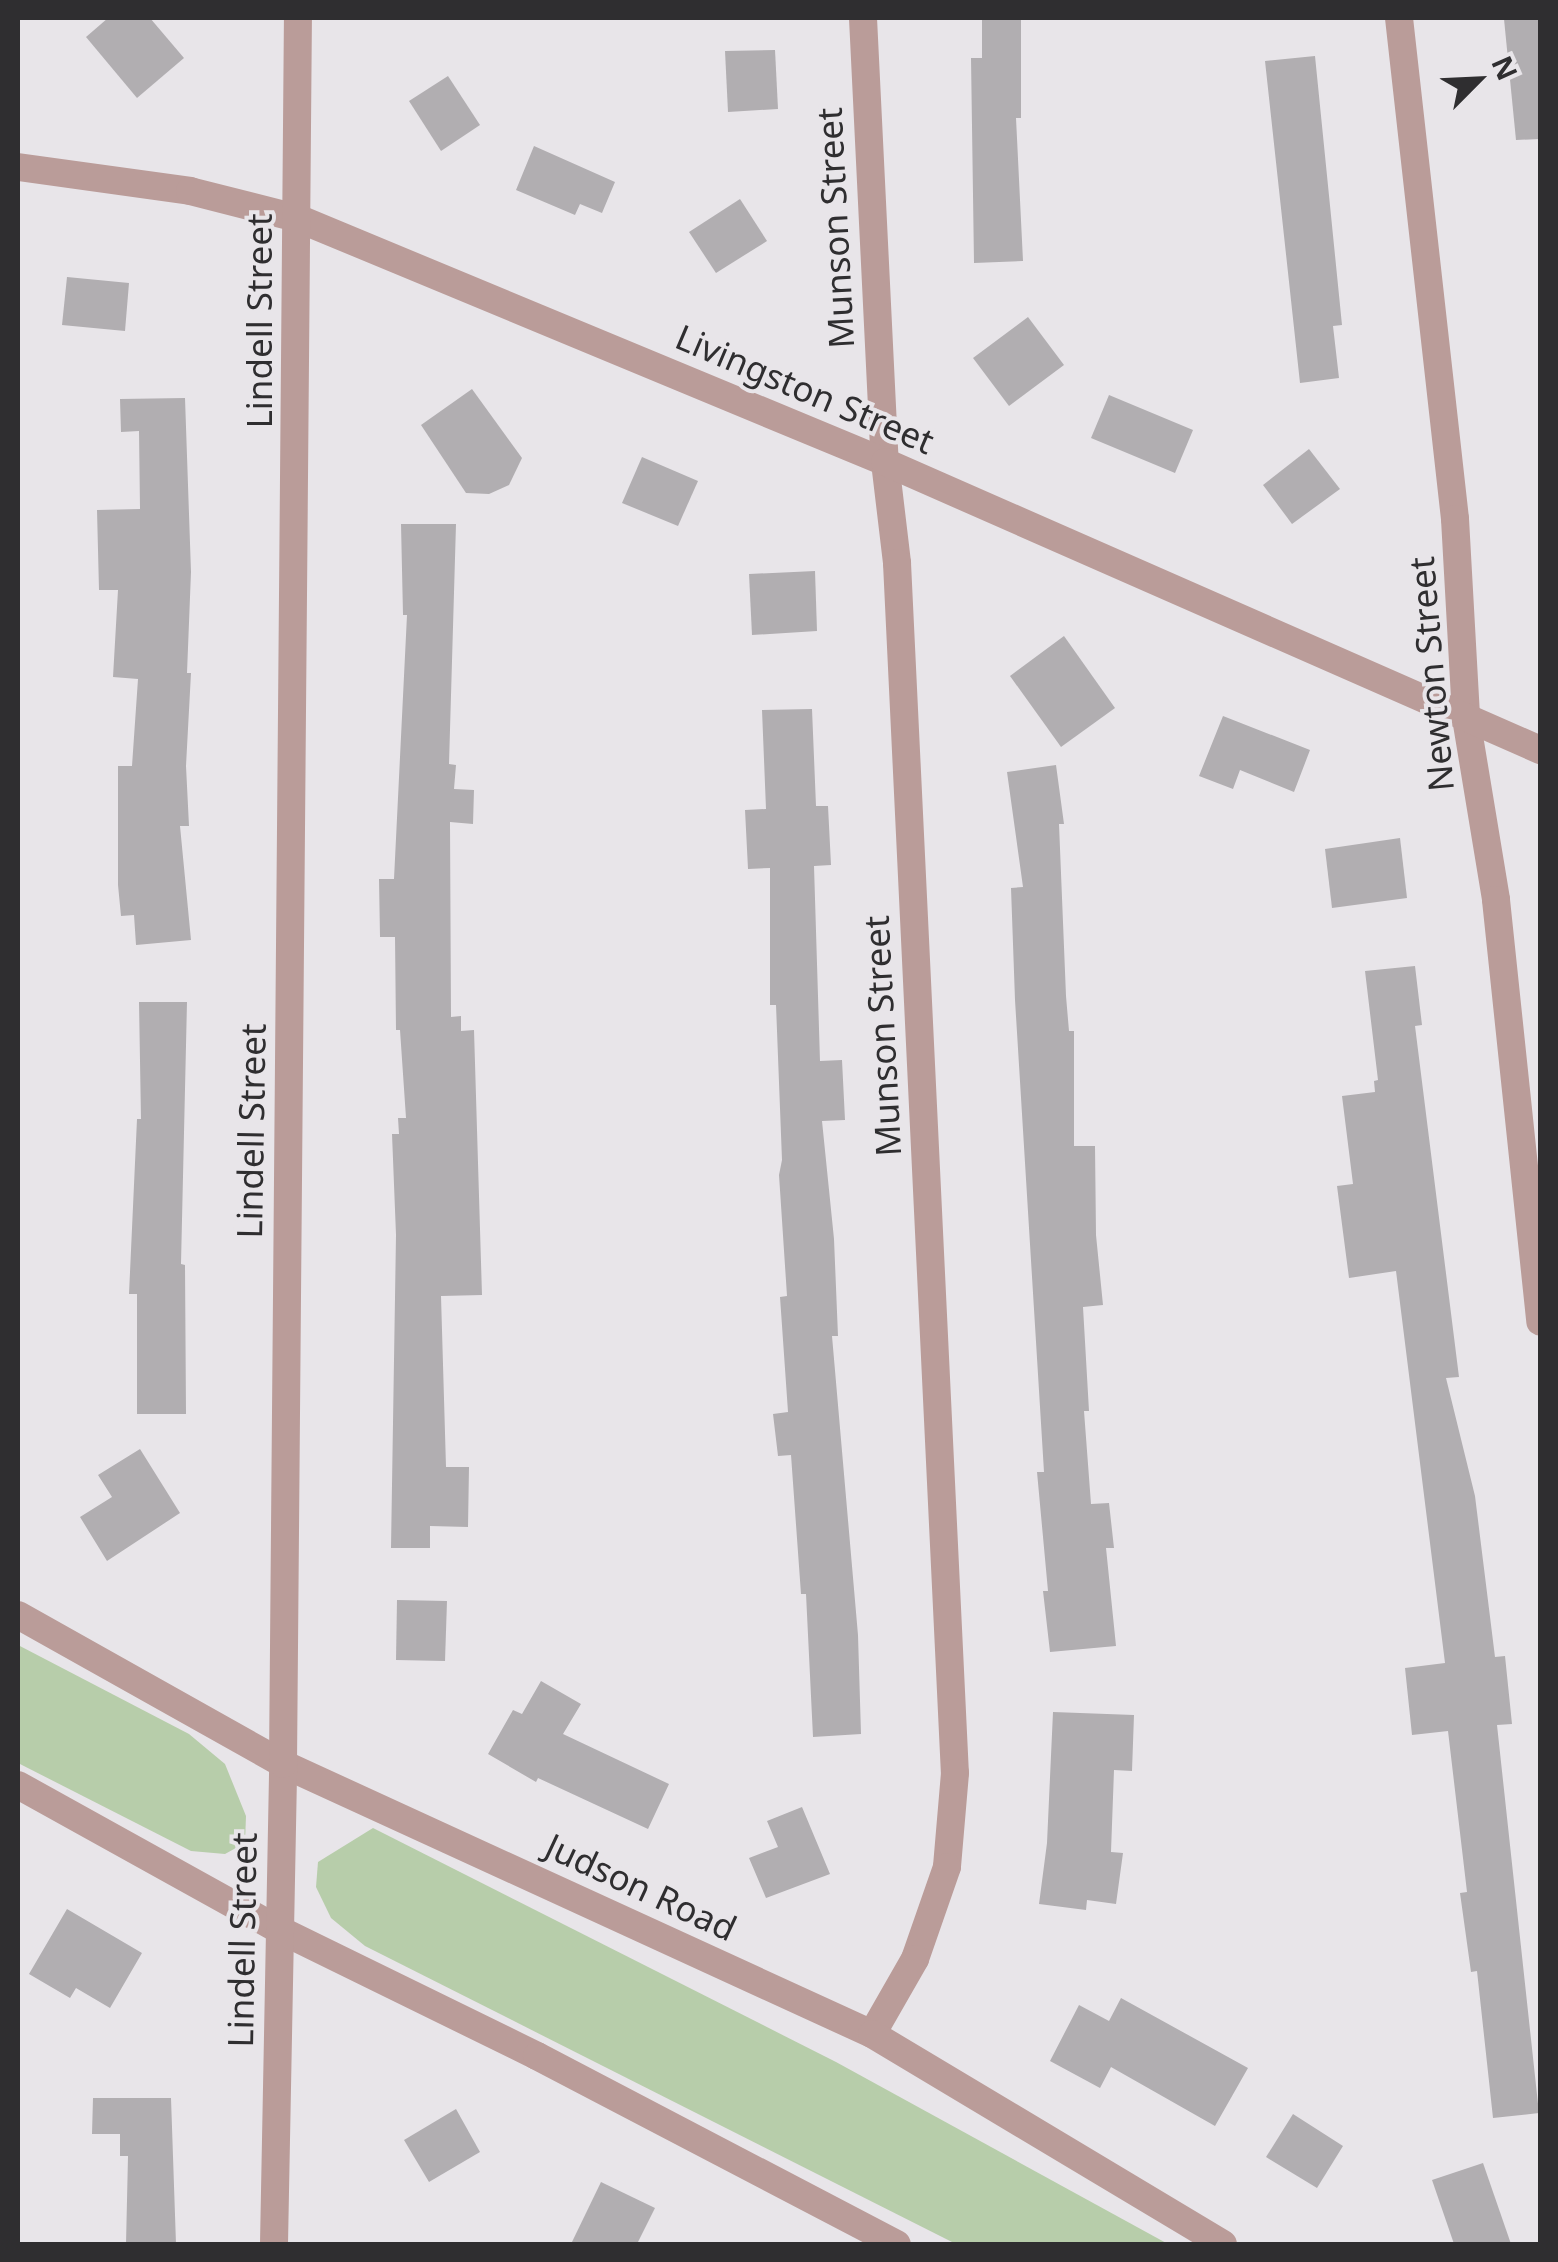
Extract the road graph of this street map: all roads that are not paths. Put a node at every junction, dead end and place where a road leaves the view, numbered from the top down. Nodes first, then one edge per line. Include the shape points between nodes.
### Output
1 (298, 18) edge
2 (862, 18) edge
3 (1399, 18) edge
4 (18, 168) edge
5 (297, 218) junction
6 (885, 462) junction
7 (1466, 718) junction
8 (1540, 750) edge
9 (1540, 1322) edge
10 (18, 1615) edge
11 (283, 1764) junction
12 (18, 1784) edge
13 (280, 1930) junction
14 (872, 2034) junction
15 (274, 2244) edge
16 (896, 2244) edge
17 (1223, 2244) edge

1 - 5 street, Lindell Street
2 - 6 street, Munson Street
3 - 7 street, Newton Street via 1455,519
4 - 5 street, Livingston Street via 190,191
5 - 6 street, Livingston Street
5 - 11 street, Lindell Street
6 - 7 street, Livingston Street
6 - 14 street, Munson Street via 897,563 955,1773 947,1868 916,1960
7 - 8 street, Livingston Street
7 - 9 street, Newton Street via 1496,900
10 - 11 street, Judson Road
11 - 13 street, Lindell Street
11 - 14 street, Judson Road
12 - 13 street
13 - 15 street, Lindell Street
13 - 16 street
14 - 17 street, Judson Road

